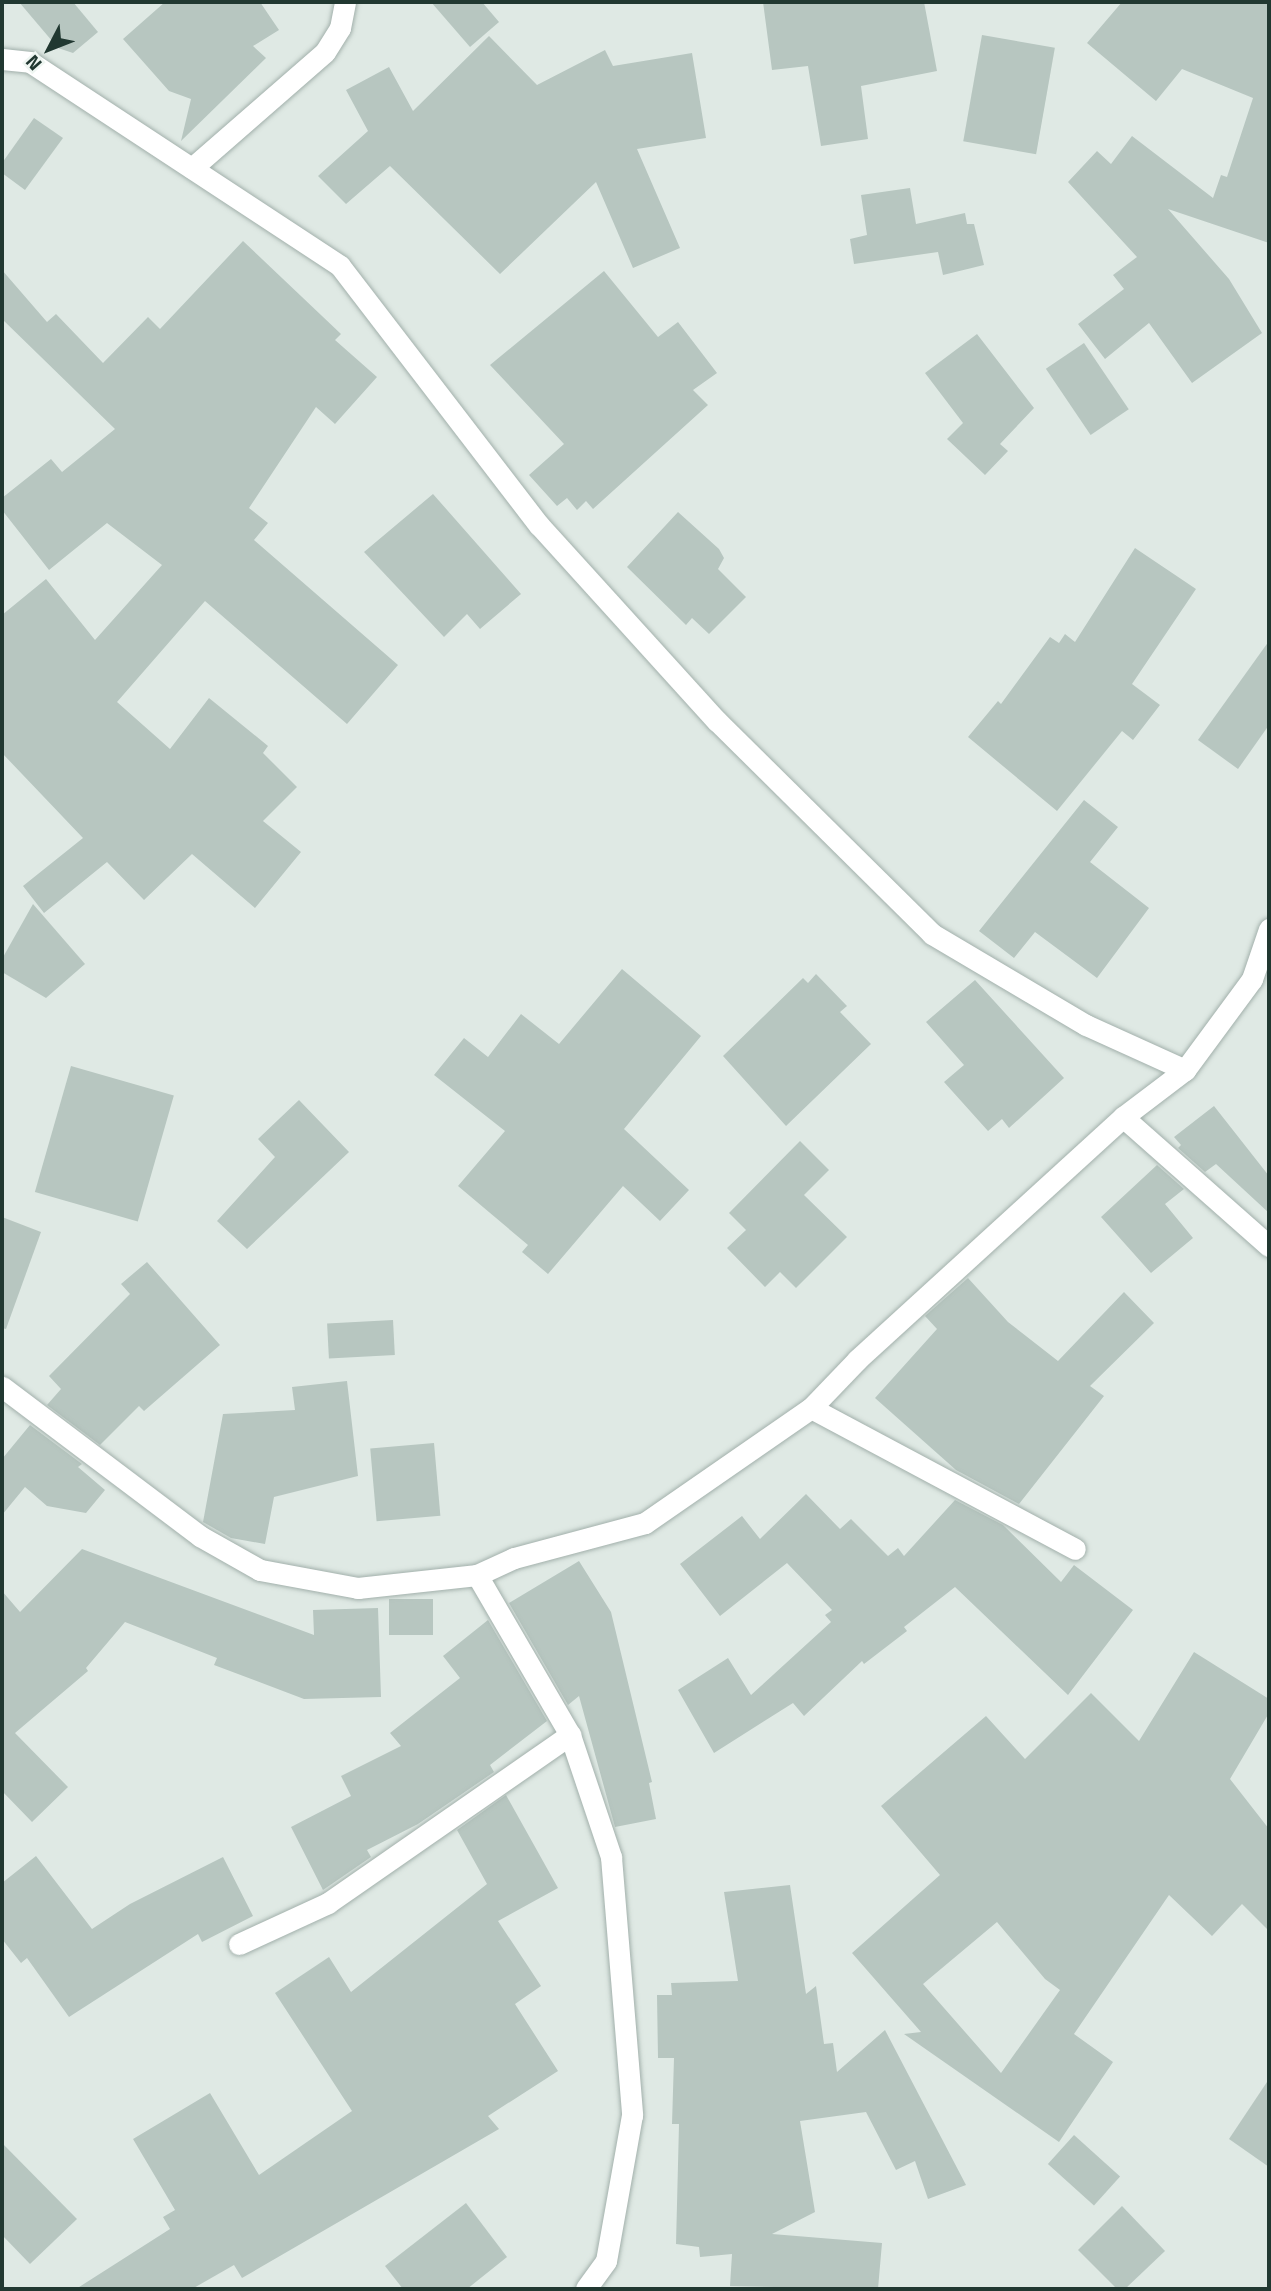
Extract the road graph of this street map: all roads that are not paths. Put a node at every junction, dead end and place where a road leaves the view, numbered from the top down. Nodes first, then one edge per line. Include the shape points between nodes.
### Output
1 (345, 2) edge
2 (2, 59) edge
3 (192, 168) junction
4 (1269, 929) edge
5 (1185, 1070) junction
6 (1123, 1117) junction
7 (1269, 1246) edge
8 (2, 1387) edge
9 (811, 1408) junction
10 (1075, 1549) dead end
11 (477, 1575) junction
12 (570, 1735) junction
13 (239, 1944) dead end
14 (586, 2289) edge

1 - 3 street via 340,28 325,52
2 - 3 street via 30,62
3 - 5 street via 340,266 539,525 717,721 932,934 1086,1024
4 - 5 street via 1252,979
5 - 6 street
6 - 7 street
6 - 9 street via 857,1360
8 - 11 street via 200,1536 260,1570 359,1588
9 - 10 street
9 - 11 street via 645,1523 514,1558
11 - 12 street
12 - 13 street via 328,1903
12 - 14 street via 611,1857 632,2115 606,2261

